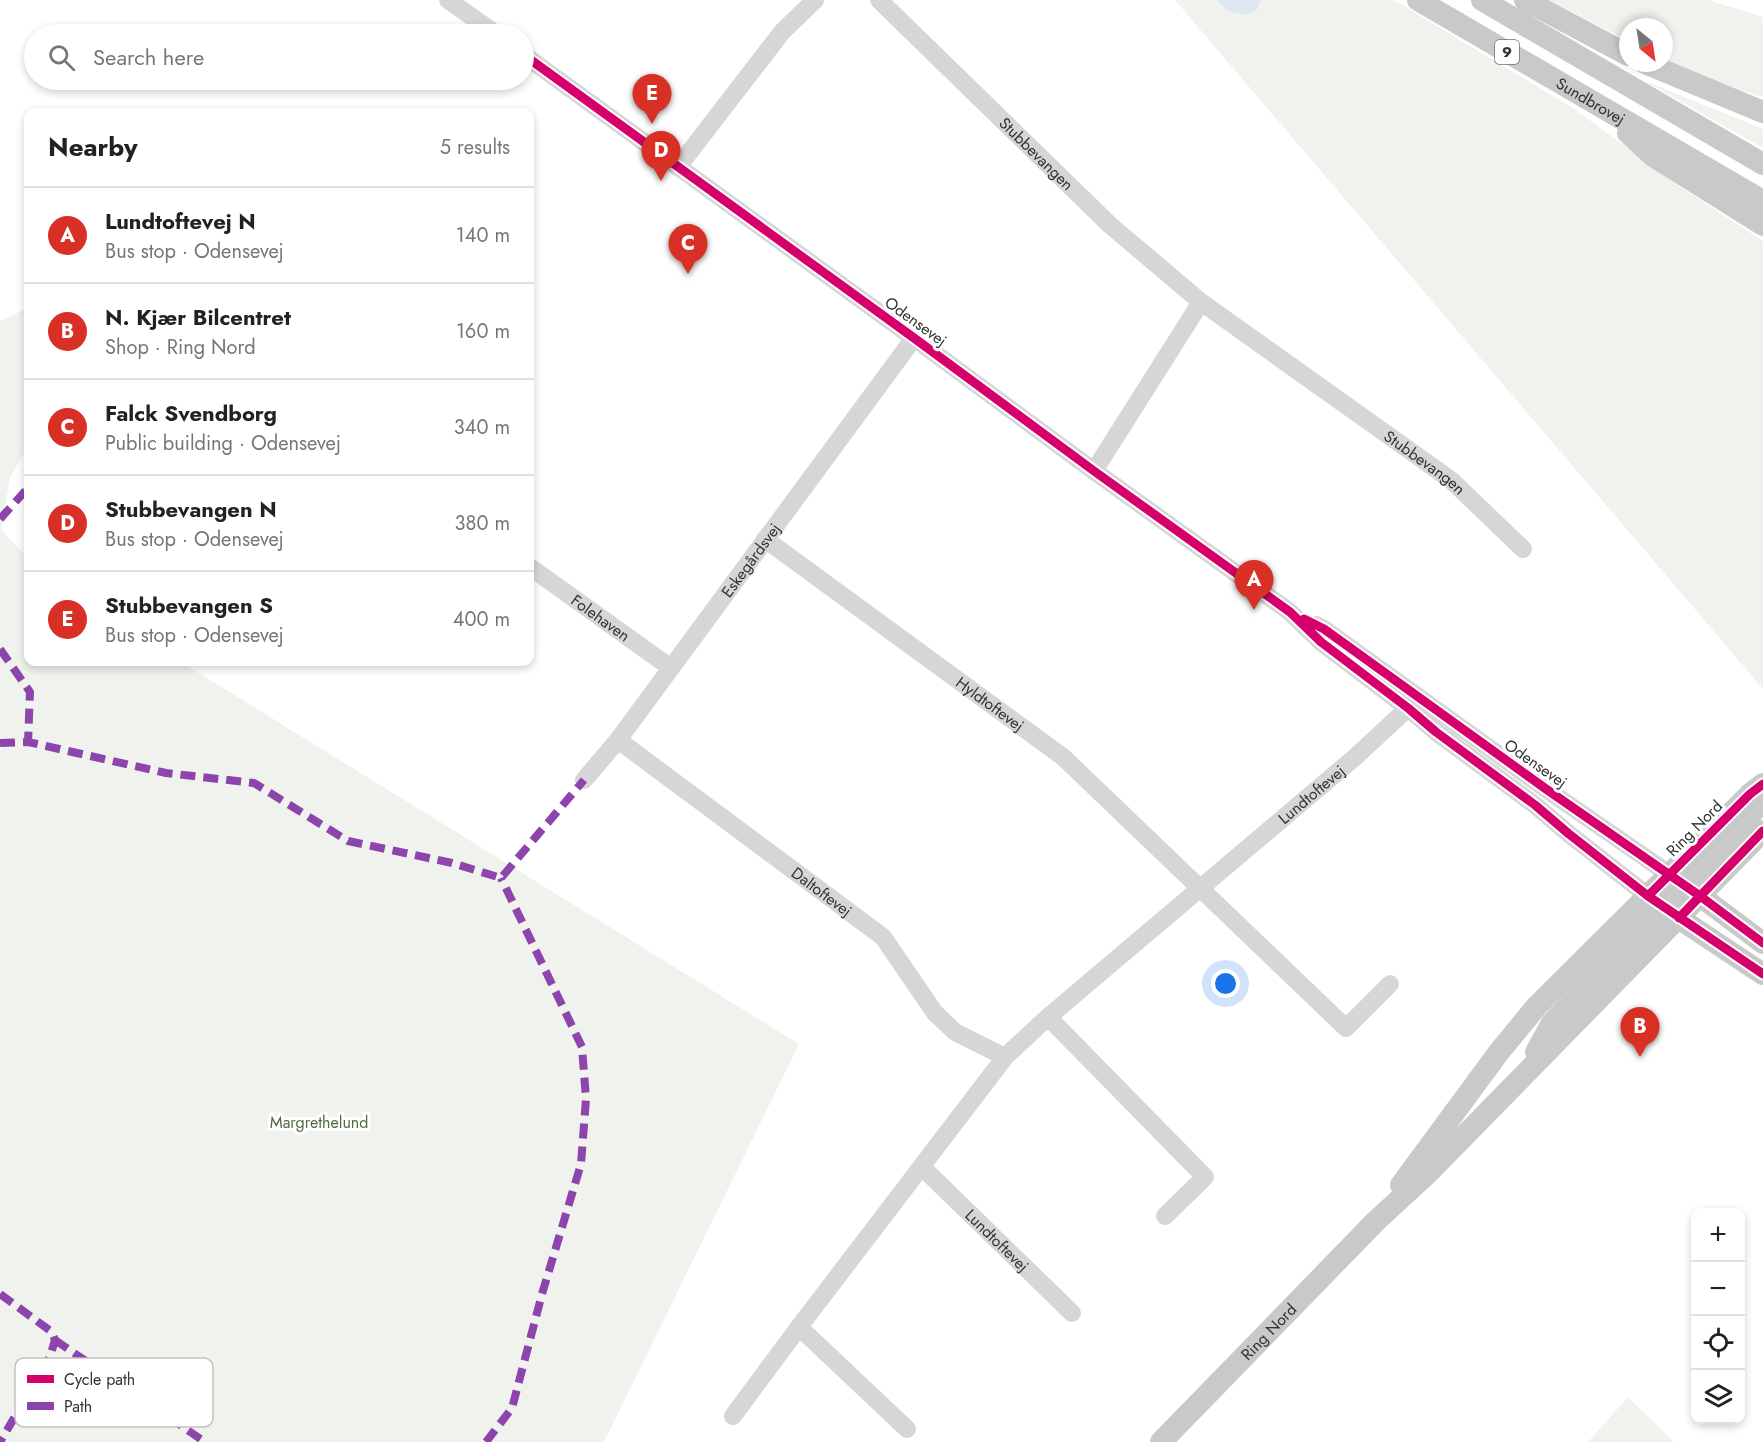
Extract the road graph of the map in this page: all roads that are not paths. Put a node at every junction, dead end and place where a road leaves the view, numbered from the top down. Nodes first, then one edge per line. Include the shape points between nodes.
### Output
1 (448, 0) edge
2 (815, 0) edge
3 (879, 0) edge
4 (1418, 0) edge
5 (1482, 0) edge
6 (1525, 0) edge
7 (482, 24) edge
8 (1619, 50) edge
9 (534, 62) edge
10 (1667, 72) edge
11 (1596, 104) junction
12 (1763, 112) edge
13 (1763, 164) edge
14 (678, 167) junction
15 (1763, 201) edge
16 (1763, 225) edge
17 (1201, 302) junction
18 (914, 338) junction
19 (1094, 471) junction
20 (765, 539) junction
21 (1523, 549) dead end
22 (534, 570) edge
23 (671, 668) junction
24 (1413, 702) junction
25 (618, 740) junction
26 (584, 780) dead end
27 (1763, 784) edge
28 (1763, 800) edge
29 (1763, 831) edge
30 (1200, 888) junction
31 (1674, 896) junction
32 (1763, 943) edge
33 (1763, 959) edge
34 (1763, 974) edge
35 (1390, 984) dead end
36 (1048, 1017) junction
37 (1005, 1057) junction
38 (922, 1167) junction
39 (1165, 1216) dead end
40 (1376, 1221) junction
41 (1072, 1313) dead end
42 (799, 1327) junction
43 (733, 1416) dead end
44 (907, 1429) dead end
45 (1161, 1442) edge

1 - 7 street
2 - 14 street via 782,32
3 - 17 street, Stubbevangen via 1110,225
4 - 11 main road, Sundbrovej / 9
5 - 13 main road, Sundbrovej / 9
6 - 8 main road
9 - 14 street, Odensevej
10 - 12 main road
11 - 15 main road, Sundbrovej / 9
11 - 16 main road via 1653,156
14 - 18 street, Odensevej
17 - 19 street
17 - 21 street, Stubbevangen via 1451,480
18 - 19 street, Odensevej
18 - 20 street, Eskegårdsvej
19 - 24 street, Odensevej via 1290,612 1324,629
20 - 23 street, Eskegårdsvej
20 - 30 street, Hyldtoftevej via 1063,757
22 - 23 street, Folehaven
23 - 25 street, Eskegårdsvej
24 - 30 street, Lundtoftevej via 1353,759
24 - 31 street, Odensevej via 1537,783
24 - 31 street, Odensevej via 1436,732 1569,834
25 - 26 street, Eskegårdsvej
25 - 37 street, Daltoftevej via 883,937 935,1013 955,1032
27 - 31 main road, Ring Nord via 1750,794
28 - 31 main road
29 - 31 main road, Ring Nord
30 - 35 street via 1346,1028
30 - 36 street, Lundtoftevej
31 - 32 main road, Odensevej
31 - 33 main road
31 - 34 main road, Odensevej
31 - 40 main road, Ring Nord via 1522,1077
31 - 40 main road, Ring Nord via 1536,1007
36 - 37 street, Lundtoftevej
36 - 39 street via 1205,1177
37 - 38 street, Lundtoftevej
38 - 41 street, Lundtoftevej
38 - 42 street, Lundtoftevej
40 - 45 main road, Ring Nord
42 - 43 street, Lundtoftevej
42 - 44 street

